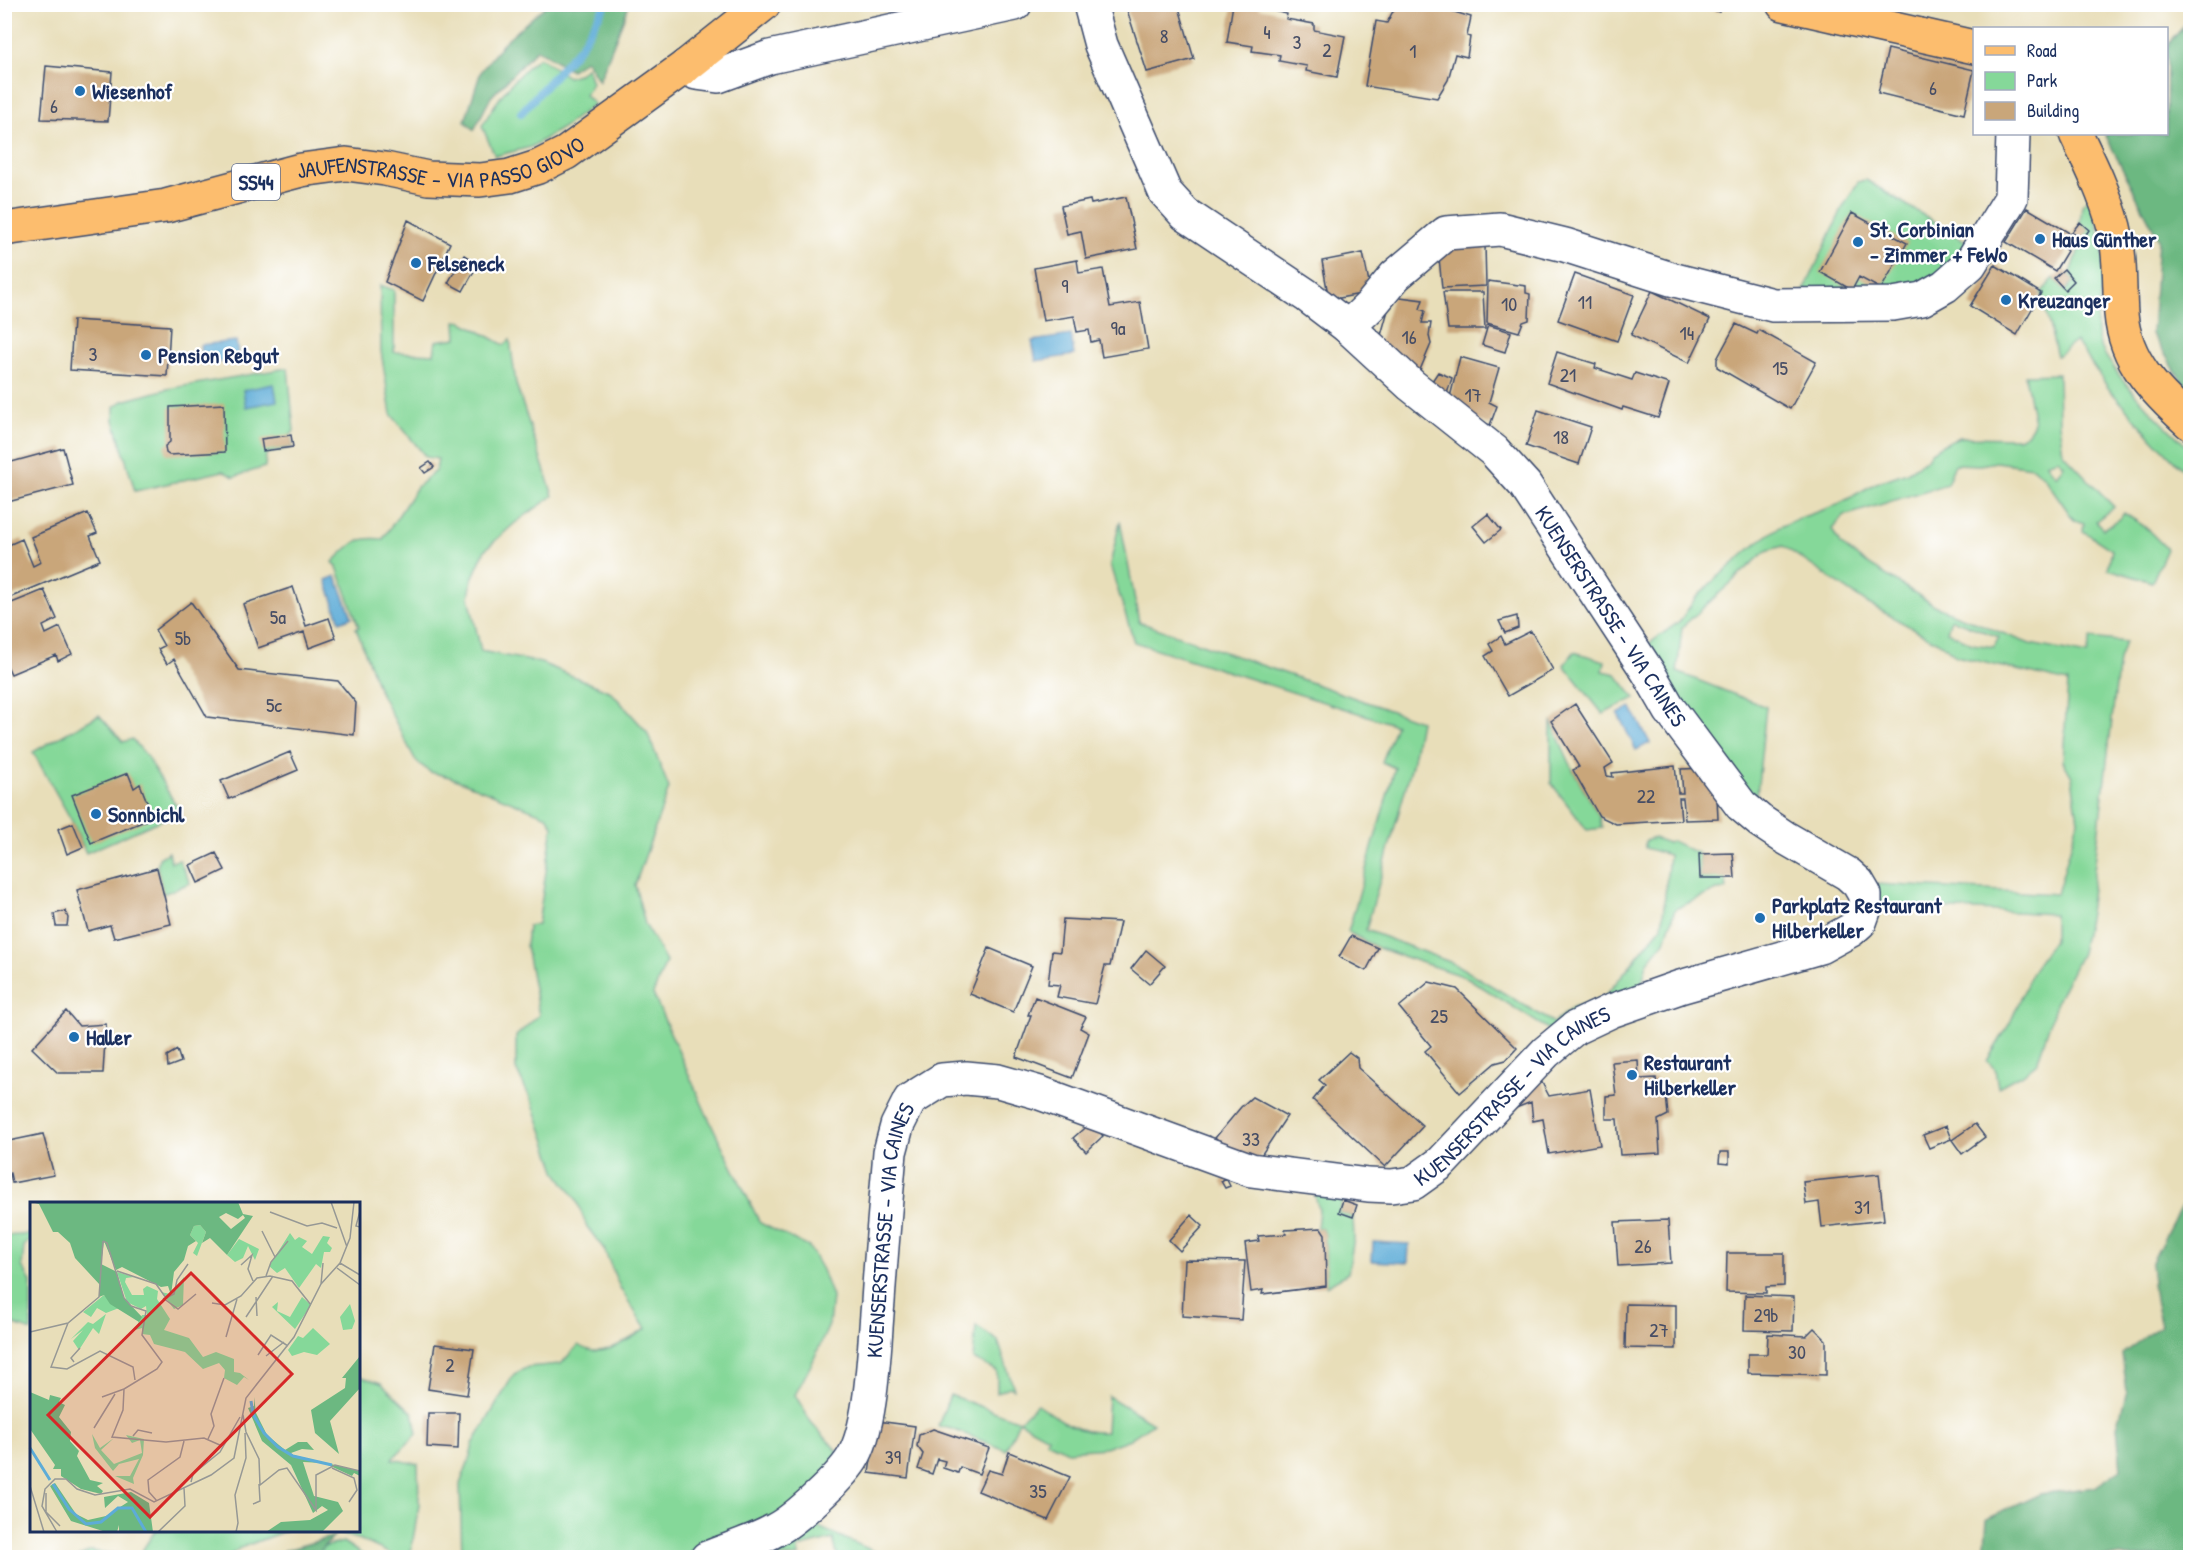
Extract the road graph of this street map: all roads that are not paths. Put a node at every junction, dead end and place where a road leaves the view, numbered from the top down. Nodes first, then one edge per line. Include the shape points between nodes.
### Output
1 (764, 4) edge
2 (1016, 4) edge
3 (1090, 4) edge
4 (1783, 4) edge
5 (1973, 47) edge
6 (686, 66) junction
7 (2013, 135) edge
8 (2076, 135) edge
9 (4, 229) edge
10 (1348, 327) junction
11 (2190, 423) edge
12 (707, 1557) edge

1 - 6 main road, JAUFENSTRASSE - VIA PASSO GIOVO / SS44
2 - 6 street via 770,57 718,76 696,73
3 - 10 street, KUENSERSTRASSE - VIA CAINES via 1101,45 1165,192 1185,214
4 - 5 main road
6 - 9 main road, JAUFENSTRASSE - VIA PASSO GIOVO / SS44 via 566,153 510,176 480,180 428,178 345,164 301,170 166,206
7 - 10 street via 2011,198 1970,264 1922,299 1893,304 1773,305 1500,229 1446,233 1395,276
8 - 11 main road via 2114,226 2121,314 2130,352 2138,367
10 - 12 street, KUENSERSTRASSE - VIA CAINES via 1411,385 1494,451 1525,485 1670,710 1742,805 1760,821 1858,883 1865,895 1860,922 1842,937 1820,947 1680,987 1575,1028 1546,1052 1441,1163 1413,1182 1368,1185 1251,1170 1094,1111 998,1081 942,1080 910,1100 890,1152 867,1414 854,1457 834,1481 776,1530

